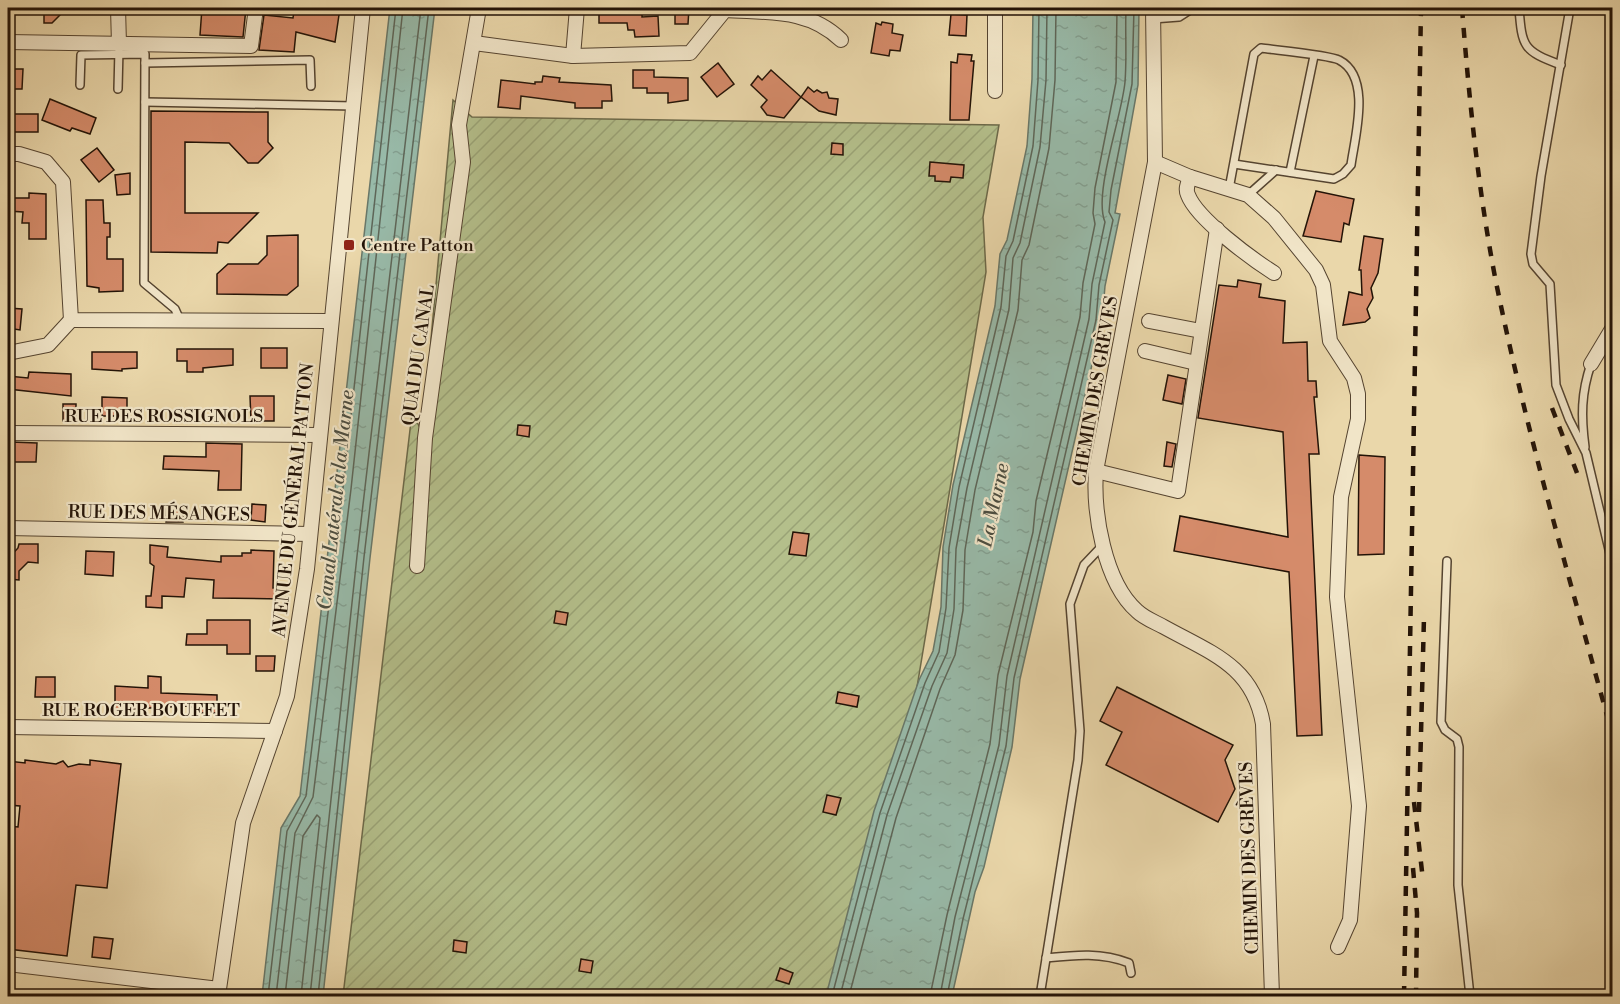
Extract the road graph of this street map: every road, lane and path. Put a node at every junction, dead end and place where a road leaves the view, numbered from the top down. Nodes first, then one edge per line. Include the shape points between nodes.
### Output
1 (118, 8) edge
2 (256, 8) edge
3 (363, 8) edge
4 (478, 8) edge
5 (577, 8) edge
6 (995, 8) edge
7 (1193, 8) edge
8 (1519, 8) edge
9 (1570, 8) edge
10 (725, 9) edge
11 (1153, 14) edge
12 (841, 40) dead end
13 (8, 42) edge
14 (474, 43) junction
15 (118, 49) junction
16 (573, 56) junction
17 (1314, 56) junction
18 (145, 63) junction
19 (1561, 65) junction
20 (81, 85) dead end
21 (311, 86) dead end
22 (118, 89) dead end
23 (995, 91) dead end
24 (145, 102) junction
25 (354, 106) junction
26 (8, 154) edge
27 (1155, 162) junction
28 (1234, 164) junction
29 (1276, 170) junction
30 (1290, 172) junction
31 (1190, 177) junction
32 (1229, 189) junction
33 (1248, 195) junction
34 (1217, 229) junction
35 (1274, 273) dead end
36 (71, 320) junction
37 (180, 320) junction
38 (330, 321) junction
39 (1149, 321) dead end
40 (1612, 329) edge
41 (1201, 331) junction
42 (1145, 351) dead end
43 (8, 352) edge
44 (1196, 363) junction
45 (1592, 364) joint
46 (8, 433) edge
47 (320, 435) junction
48 (1586, 453) junction
49 (1096, 471) junction
50 (8, 528) edge
51 (310, 534) junction
52 (1103, 545) junction
53 (1447, 561) dead end
54 (1612, 562) edge
55 (417, 566) dead end
56 (8, 727) edge
57 (275, 731) junction
58 (1338, 947) dead end
59 (1046, 958) junction
60 (8, 964) edge
61 (1131, 973) dead end
62 (219, 993) edge
63 (1040, 995) edge
64 (1050, 996) edge
65 (1065, 996) edge
66 (1083, 996) edge
67 (1272, 996) edge
68 (1470, 996) edge

1 - 15 street
2 - 15 street via 251,46
3 - 25 street, AVENUE DU GÉNÉRAL PATTON
4 - 14 street, QUAI DU CANAL
5 - 16 street
6 - 23 street
7 - 11 lane via 1179,17
8 - 19 lane via 1523,41 1529,51
9 - 19 lane
10 - 12 street via 809,17
10 - 16 street via 690,53
11 - 27 street, CHEMIN DES GRÈVES
13 - 15 street
14 - 16 street
14 - 55 street, QUAI DU CANAL via 459,125 463,162 425,438
15 - 18 lane via 145,54
15 - 20 lane via 81,55
15 - 22 lane
17 - 28 lane via 1260,48 1254,54
17 - 30 lane
17 - 30 lane via 1339,60 1353,74 1360,94 1351,165 1334,179
18 - 21 lane via 310,60
18 - 24 lane
19 - 48 lane via 1531,254 1533,264 1550,284 1556,385
24 - 25 lane
24 - 37 lane via 144,283 175,309
25 - 38 street, AVENUE DU GÉNÉRAL PATTON
26 - 36 street via 46,162 63,182
27 - 31 street
27 - 49 street, CHEMIN DES GRÈVES
28 - 29 lane
28 - 32 lane
29 - 30 lane
29 - 33 lane
31 - 32 street
31 - 34 street via 1188,196
32 - 33 street
33 - 58 street via 1274,218 1316,270 1323,285 1330,341 1354,378 1359,394 1358,419 1341,496 1337,597 1359,806 1350,920
34 - 35 street
34 - 41 street
36 - 37 street
36 - 43 street via 48,345
37 - 38 street
38 - 47 street, AVENUE DU GÉNÉRAL PATTON
39 - 41 street
40 - 45 street
41 - 44 street
42 - 44 street
44 - 49 street via 1178,491
45 - 48 lane via 1581,413
46 - 47 street, RUE DES ROSSIGNOLS
47 - 51 street, AVENUE DU GÉNÉRAL PATTON
48 - 54 lane
49 - 52 street, CHEMIN DES GRÈVES via 1096,523
50 - 51 street, RUE DES MÉSANGES
51 - 57 street, AVENUE DU GÉNÉRAL PATTON via 293,663
52 - 59 lane via 1084,565 1070,604 1080,741
52 - 67 street, CHEMIN DES GRÈVES via 1126,600 1138,613 1233,669 1251,686 1260,705
53 - 68 lane via 1441,722 1457,739 1459,747 1458,885
56 - 57 street, RUE ROGER BOUFFET
57 - 62 street, AVENUE DU GÉNÉRAL PATTON via 243,823
59 - 61 lane via 1087,954 1113,957 1129,963
59 - 63 lane
60 - 62 street
63 - 64 lane
65 - 66 lane

